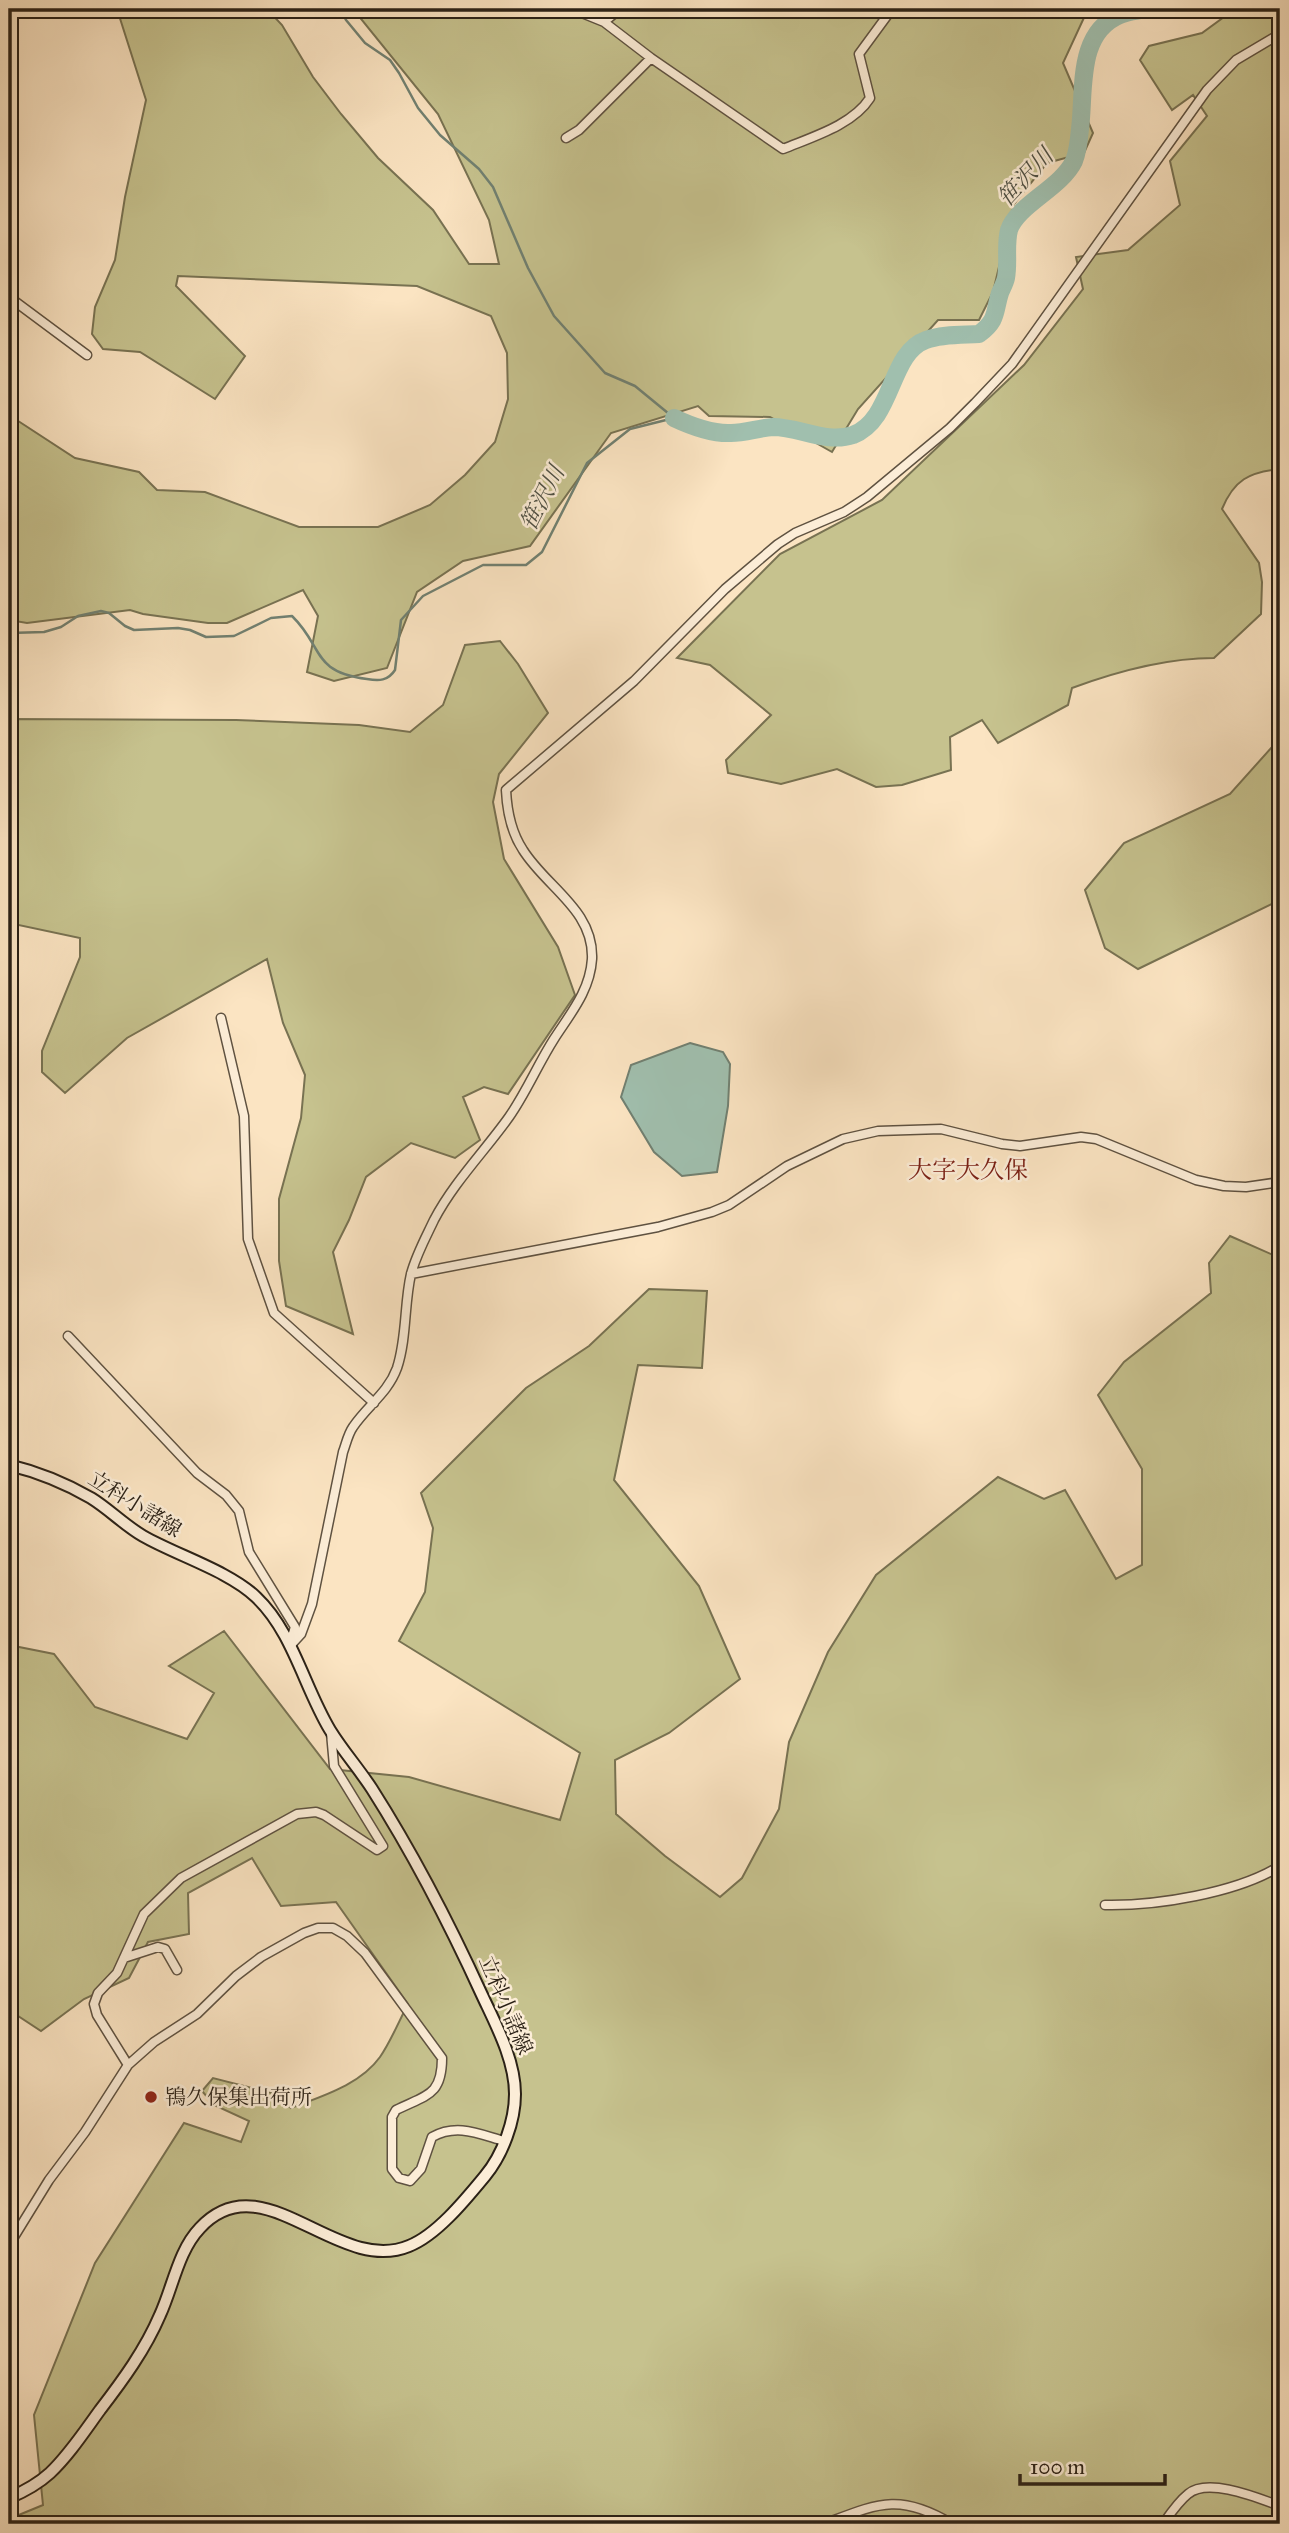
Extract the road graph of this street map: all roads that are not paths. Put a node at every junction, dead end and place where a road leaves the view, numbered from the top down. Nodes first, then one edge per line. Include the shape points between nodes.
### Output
1 (572, 9) edge
2 (620, 9) edge
3 (892, 9) edge
4 (604, 22) junction
5 (1280, 34) edge
6 (651, 58) junction
7 (566, 138) dead end
8 (9, 297) edge
9 (87, 355) dead end
10 (221, 1017) dead end
11 (1280, 1182) edge
12 (411, 1275) junction
13 (68, 1336) dead end
14 (374, 1403) junction
15 (9, 1465) edge
16 (290, 1646) junction
17 (330, 1730) junction
18 (1280, 1866) edge
19 (1105, 1905) dead end
20 (124, 1958) junction
21 (177, 1970) dead end
22 (128, 2065) junction
23 (505, 2141) junction
24 (9, 2245) edge
25 (9, 2328) edge
26 (9, 2348) edge
27 (9, 2498) edge
28 (1280, 2506) edge
29 (824, 2524) edge
30 (952, 2524) edge
31 (1163, 2524) edge

1 - 4 street
2 - 4 street
3 - 6 street via 859,54 870,98 863,109 823,133 783,149
4 - 6 street
5 - 12 street via 1236,60 1208,90 1012,364 950,428 867,498 778,544 725,589 634,681 506,790 511,825 522,850 589,933 590,971 578,1005 509,1116 435,1218
6 - 7 street
8 - 9 street
10 - 14 street via 244,1115 248,1239 274,1313
11 - 12 street via 1246,1187 1196,1180 1096,1139 1020,1146 941,1129 877,1131 843,1139 787,1166 712,1212 658,1227
12 - 14 street via 400,1357 387,1388
13 - 16 street via 239,1511 249,1552 295,1627
14 - 16 street via 351,1430 343,1452 312,1604 301,1634
15 - 16 main road, 立科小諸線 via 66,1485 141,1535 235,1581 257,1598
16 - 17 main road, 立科小諸線
17 - 20 street via 334,1766 383,1846 380,1850 324,1815 297,1814 181,1878 144,1914
17 - 23 main road, 立科小諸線 via 396,1829 458,1941 493,2018 511,2063 515,2095
18 - 19 street via 1217,1891
20 - 21 street via 158,1947 165,1949
20 - 22 street via 94,2004
22 - 23 street via 197,2014 261,1957 304,1933 333,1928 365,1953 442,2058 442,2077 433,2092 396,2110 392,2118 392,2169 399,2178 410,2181 421,2169 432,2137 445,2130 465,2130
22 - 24 street
23 - 27 main road, 立科小諸線 via 496,2162 455,2210 415,2244 396,2250 360,2249 274,2210 243,2206 214,2215 191,2238 133,2366 57,2465 30,2488
25 - 26 street
28 - 31 street via 1225,2489 1196,2488
29 - 30 street via 887,2504 926,2509

